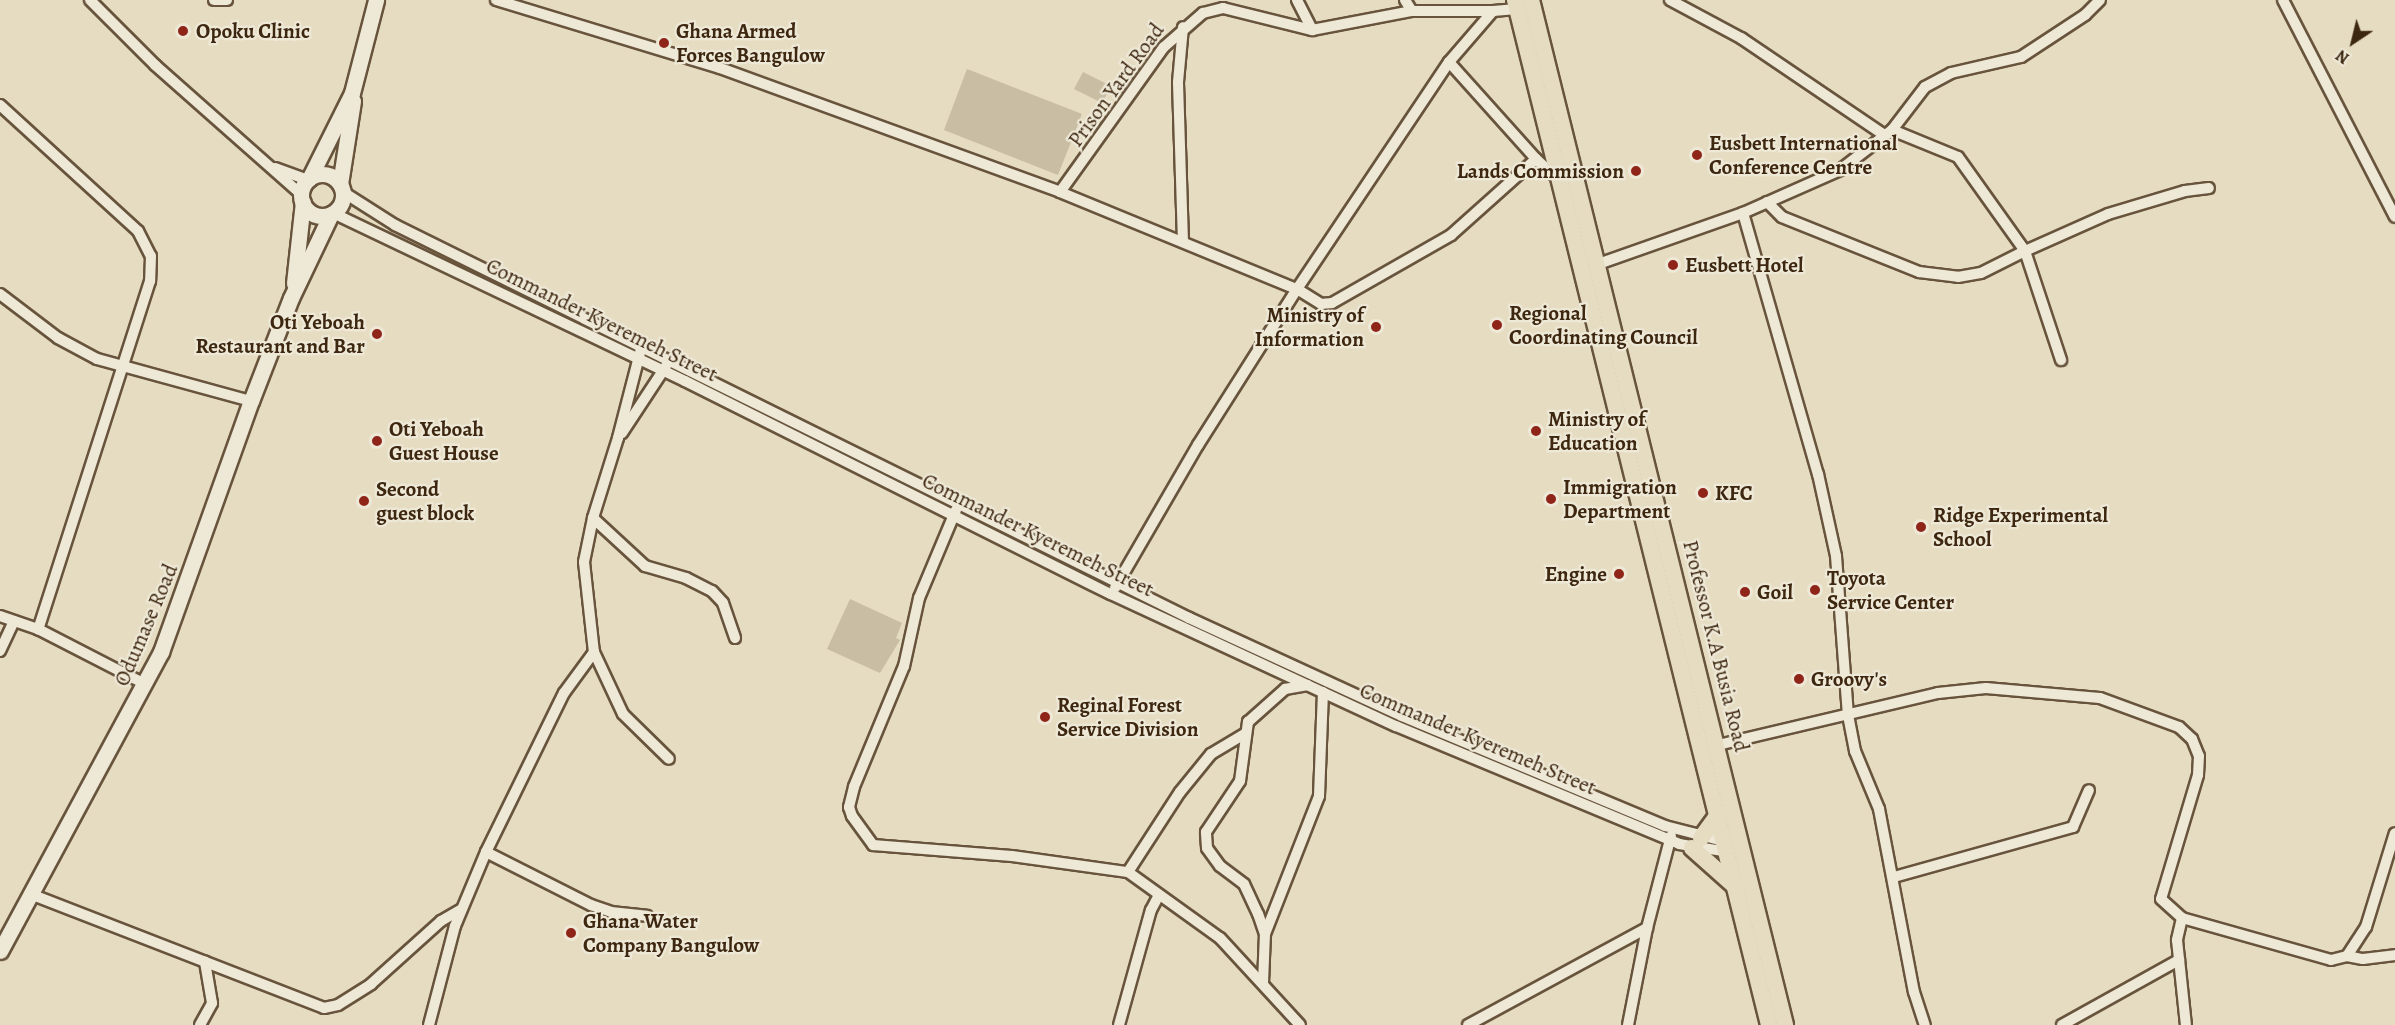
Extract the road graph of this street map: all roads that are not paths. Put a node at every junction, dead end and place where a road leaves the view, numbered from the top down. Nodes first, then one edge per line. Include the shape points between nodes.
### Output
1 (90, 0) edge
2 (214, 0) edge
3 (227, 0) edge
4 (376, 0) edge
5 (496, 0) edge
6 (1297, 0) edge
7 (1405, 0) edge
8 (1670, 0) edge
9 (2100, 0) edge
10 (2283, 0) edge
11 (1521, 3) edge
12 (1412, 11) junction
13 (1493, 11) junction
14 (1184, 27) junction
15 (1312, 30) junction
16 (1449, 62) junction
17 (352, 93) junction
18 (0, 105) edge
19 (1888, 133) junction
20 (1536, 159) junction
21 (275, 168) junction
22 (1567, 173) junction
23 (308, 179) junction
24 (341, 188) junction
25 (2209, 189) dead end
26 (1060, 192) junction
27 (302, 199) junction
28 (1767, 202) junction
29 (332, 213) junction
30 (1743, 213) junction
31 (2395, 217) edge
32 (1183, 242) junction
33 (2025, 251) junction
34 (1598, 264) junction
35 (1297, 289) junction
36 (0, 294) edge
37 (291, 298) junction
38 (642, 345) junction
39 (669, 358) junction
40 (636, 360) junction
41 (2061, 360) dead end
42 (123, 368) junction
43 (663, 372) junction
44 (251, 401) junction
45 (618, 438) junction
46 (958, 505) junction
47 (953, 516) junction
48 (593, 518) junction
49 (1118, 583) junction
50 (1111, 594) junction
51 (0, 615) edge
52 (14, 621) junction
53 (1680, 624) junction
54 (38, 629) junction
55 (735, 638) dead end
56 (0, 651) edge
57 (594, 651) junction
58 (145, 684) junction
59 (1308, 685) junction
60 (1323, 692) junction
61 (1848, 715) junction
62 (1244, 734) junction
63 (1718, 745) junction
64 (669, 759) dead end
65 (2089, 790) dead end
66 (1719, 813) junction
67 (1672, 828) junction
68 (2395, 833) edge
69 (1670, 840) junction
70 (1697, 843) junction
71 (1734, 847) junction
72 (486, 852) junction
73 (1128, 872) junction
74 (1894, 878) junction
75 (1738, 889) junction
76 (1159, 895) junction
77 (33, 896) junction
78 (460, 910) junction
79 (647, 916) dead end
80 (2182, 918) junction
81 (1647, 928) junction
82 (1265, 934) junction
83 (0, 951) edge
84 (2395, 955) edge
85 (2347, 956) junction
86 (2179, 960) junction
87 (206, 962) junction
88 (1263, 982) junction
89 (201, 1025) edge
90 (429, 1025) edge
91 (1119, 1025) edge
92 (1300, 1025) edge
93 (1468, 1025) edge
94 (1628, 1025) edge
95 (1769, 1025) edge
96 (1785, 1025) edge
97 (1925, 1025) edge
98 (2062, 1025) edge
99 (2186, 1025) edge

1 - 21 street via 155,65
2 - 3 street
4 - 17 main road
5 - 26 street via 720,68
6 - 15 street
7 - 12 street
8 - 19 street via 1741,38
9 - 19 street via 2077,21 2021,57 1951,73 1925,87
10 - 31 street
11 - 13 street, Prison Yard Road
11 - 22 main road, Professor K.A Busia Road
12 - 13 street, Prison Yard Road
12 - 15 street, Prison Yard Road
13 - 16 street
14 - 15 street, Prison Yard Road via 1203,12 1223,8
14 - 26 street, Prison Yard Road via 1164,47
14 - 32 street via 1178,82
16 - 20 street
16 - 35 street
17 - 23 main road
17 - 24 main road via 352,123
18 - 42 street via 138,231 150,256 150,281
19 - 28 street via 1840,170
19 - 33 street via 1958,157
20 - 22 street via 1552,174
20 - 35 street via 1451,235 1336,301 1321,304
21 - 23 street
21 - 27 street
22 - 34 main road, Professor K.A Busia Road
22 - 53 main road, Professor K.A Busia Road
23 - 24 main road via 329,175
23 - 27 main road
24 - 29 main road via 341,204
24 - 38 street, Commander Kyeremeh Street via 395,225
25 - 33 street via 2185,191 2108,214
26 - 32 street
27 - 29 main road via 315,214
27 - 37 main road, Odumase Road
28 - 30 street
28 - 33 street via 1782,217 1919,272 1958,277 1981,273
29 - 37 main road, Odumase Road
29 - 40 street, Commander Kyeremeh Street
30 - 34 street
30 - 61 street via 1818,474 1836,556
32 - 35 street
33 - 41 street
34 - 53 main road, Professor K.A Busia Road
35 - 49 street via 1198,445
36 - 42 street via 58,338
37 - 44 main road, Odumase Road
38 - 39 street, Commander Kyeremeh Street
38 - 40 street
39 - 43 street
39 - 46 street, Commander Kyeremeh Street
40 - 43 street, Commander Kyeremeh Street
40 - 45 street
42 - 44 street
42 - 54 street
43 - 45 street
43 - 47 street, Commander Kyeremeh Street
44 - 58 main road, Odumase Road via 179,609
45 - 48 street
46 - 47 street
46 - 49 street, Commander Kyeremeh Street
47 - 50 street, Commander Kyeremeh Street
47 - 73 street via 919,598 904,666 854,787 849,807 852,816 873,845 1012,856
48 - 55 street via 645,566 686,578 712,591 723,603
48 - 57 street via 584,562
49 - 50 street
49 - 67 street, Commander Kyeremeh Street via 1402,716
50 - 59 street, Commander Kyeremeh Street
51 - 52 street
52 - 54 street
52 - 56 street
53 - 63 main road, Professor K.A Busia Road
53 - 66 main road, Professor K.A Busia Road
54 - 58 street
57 - 64 street via 623,714
57 - 72 street via 564,693
58 - 77 main road, Odumase Road
59 - 60 street, Commander Kyeremeh Street
59 - 62 street via 1285,689 1248,722
60 - 69 street, Commander Kyeremeh Street via 1533,785
60 - 82 street via 1319,796
61 - 63 street
61 - 74 street via 1855,750 1879,809
61 - 80 street via 1938,693 1986,688 2100,698 2179,727 2192,739 2199,756 2198,775 2161,899
62 - 73 street via 1211,754 1180,792
62 - 82 street via 1240,781 1206,832 1207,848 1220,866 1244,884
63 - 71 main road, Professor K.A Busia Road
65 - 74 street via 2073,827
66 - 70 main road
66 - 71 main road, Professor K.A Busia Road
67 - 69 street
67 - 70 street, Commander Kyeremeh Street
68 - 85 street via 2366,927
69 - 70 street, Commander Kyeremeh Street
69 - 81 street
70 - 71 street, Commander Kyeremeh Street
70 - 75 main road
71 - 75 main road, Professor K.A Busia Road
71 - 96 main road, Professor K.A Busia Road
72 - 78 street
72 - 79 street via 591,905 611,912
73 - 76 street
74 - 97 street via 1914,992
75 - 95 main road, Professor K.A Busia Road
76 - 88 street via 1220,938
76 - 91 street via 1151,910
77 - 83 main road, Odumase Road
77 - 87 street
78 - 87 street via 441,921 371,984 338,1005 324,1008
78 - 90 street
80 - 85 street via 2331,960
80 - 86 street via 2177,940
81 - 93 street
81 - 94 street
82 - 88 street
84 - 85 street via 2363,959
86 - 98 street
86 - 99 street
87 - 89 street via 212,1003
88 - 92 street

